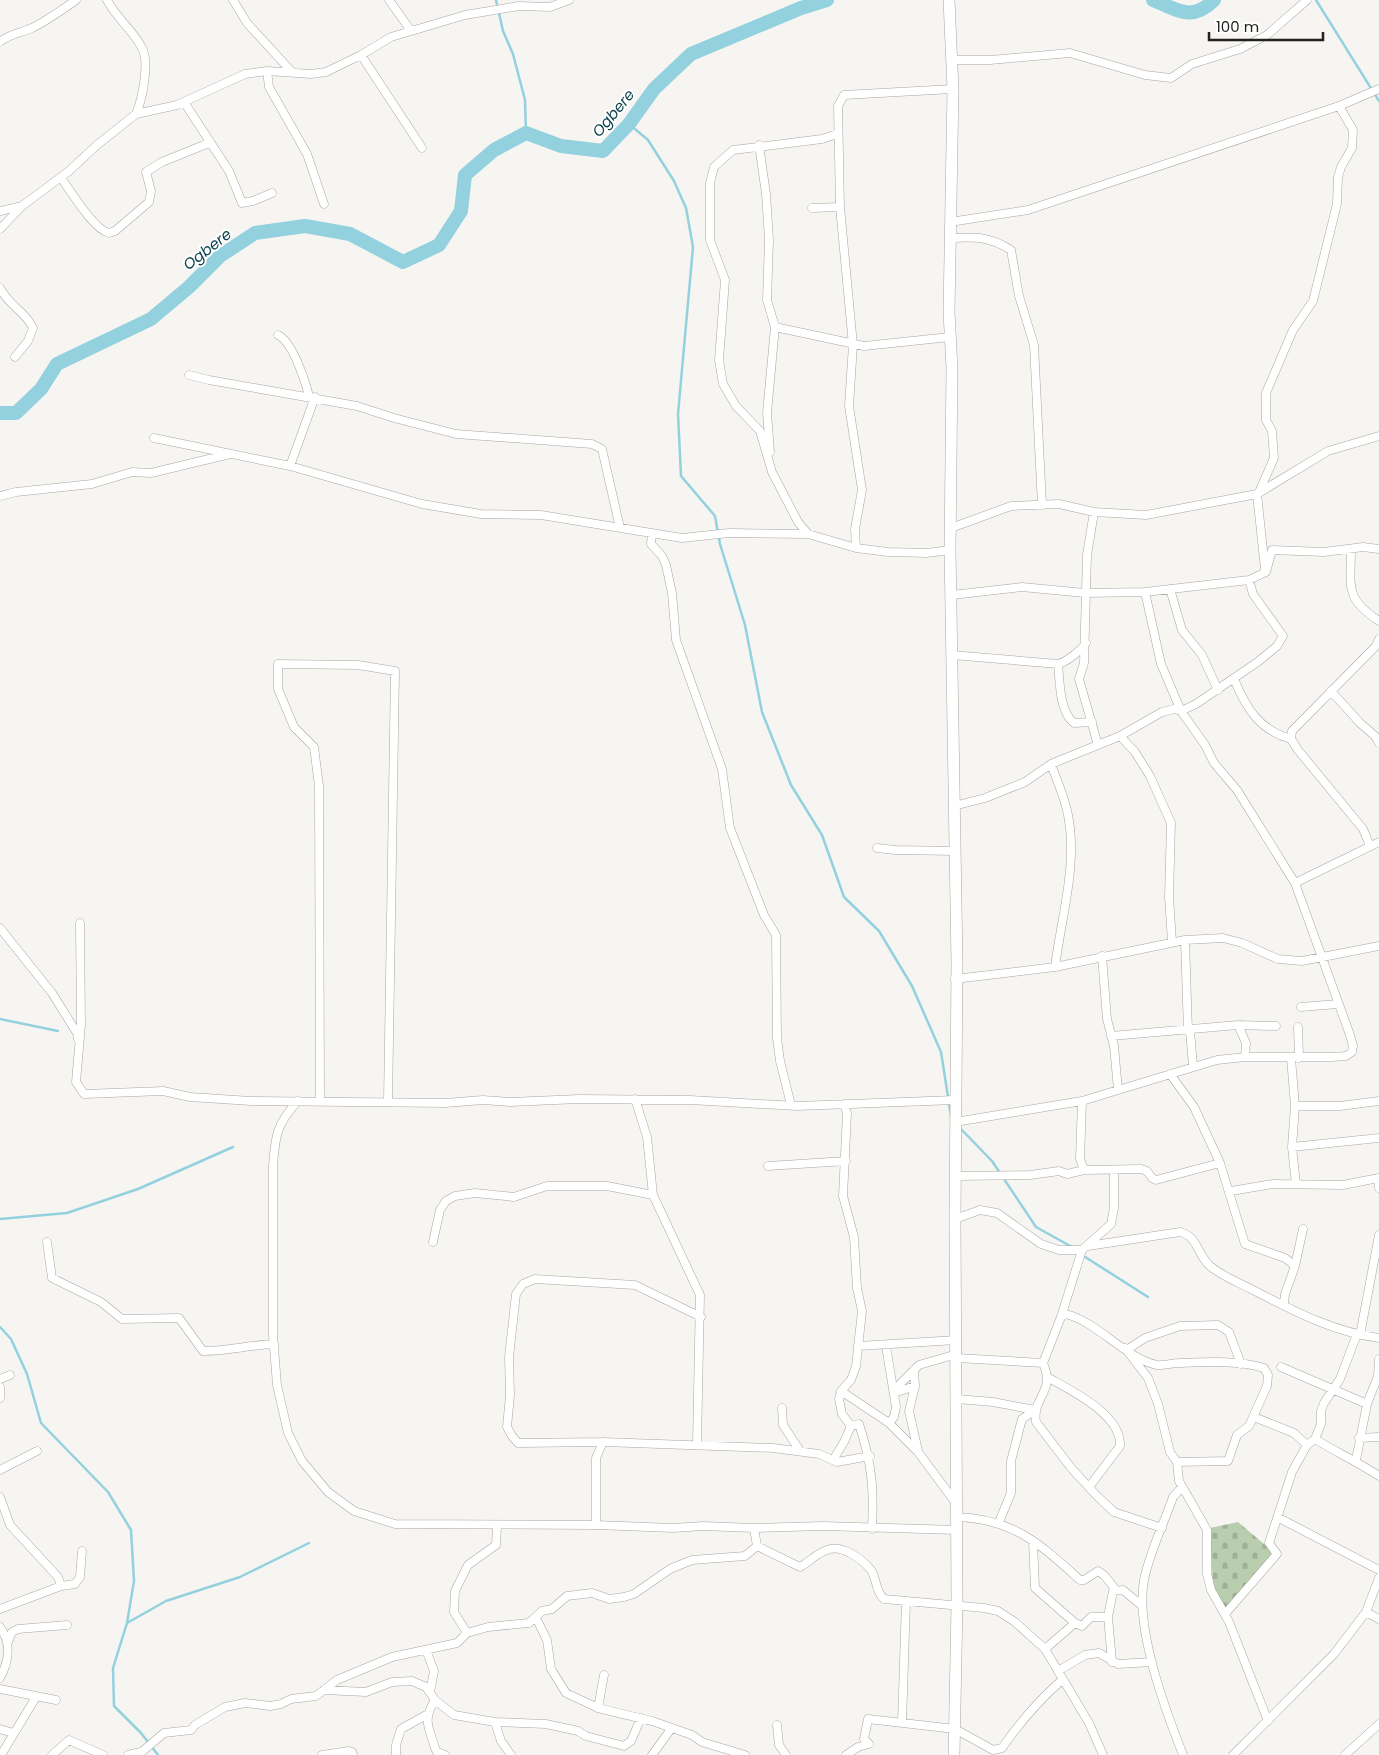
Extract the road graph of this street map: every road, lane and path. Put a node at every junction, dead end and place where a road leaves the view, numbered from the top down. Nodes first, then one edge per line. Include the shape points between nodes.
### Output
1 (76, 0) edge
2 (107, 0) edge
3 (233, 0) edge
4 (389, 0) edge
5 (569, 0) edge
6 (949, 0) edge
7 (1307, 0) edge
8 (411, 32) junction
9 (0, 42) edge
10 (361, 55) junction
11 (951, 60) junction
12 (267, 71) junction
13 (290, 71) junction
14 (953, 89) junction
15 (1379, 89) edge
16 (184, 102) junction
17 (1339, 106) junction
18 (136, 114) junction
19 (837, 134) junction
20 (209, 143) junction
21 (759, 145) junction
22 (422, 148) dead end
23 (61, 178) junction
24 (272, 194) dead end
25 (324, 204) dead end
26 (22, 206) junction
27 (840, 207) junction
28 (812, 208) dead end
29 (0, 211) edge
30 (950, 222) junction
31 (0, 229) edge
32 (950, 238) junction
33 (0, 288) edge
34 (2, 298) edge
35 (775, 327) junction
36 (278, 335) dead end
37 (950, 337) junction
38 (853, 345) junction
39 (15, 357) dead end
40 (189, 375) dead end
41 (312, 396) junction
42 (1379, 436) edge
43 (154, 438) dead end
44 (230, 454) junction
45 (290, 466) junction
46 (772, 472) junction
47 (1257, 494) junction
48 (0, 496) edge
49 (1042, 505) junction
50 (1094, 512) junction
51 (620, 528) junction
52 (951, 528) junction
53 (652, 533) junction
54 (808, 534) junction
55 (856, 548) junction
56 (1351, 549) junction
57 (1379, 549) edge
58 (950, 550) junction
59 (1266, 572) junction
60 (1249, 580) junction
61 (1170, 589) junction
62 (1145, 592) junction
63 (1085, 593) junction
64 (952, 595) junction
65 (1379, 621) edge
66 (1379, 640) edge
67 (1086, 643) junction
68 (952, 655) junction
69 (1058, 664) junction
70 (1234, 679) junction
71 (1218, 690) junction
72 (1331, 692) junction
73 (1181, 710) junction
74 (1092, 722) junction
75 (1379, 728) edge
76 (1120, 736) junction
77 (1291, 739) junction
78 (1377, 739) edge
79 (1098, 744) junction
80 (1052, 764) junction
81 (954, 806) junction
82 (1379, 842) edge
83 (1370, 846) junction
84 (877, 848) dead end
85 (956, 851) junction
86 (1295, 882) junction
87 (80, 923) dead end
88 (0, 928) edge
89 (1185, 940) junction
90 (1172, 942) junction
91 (1379, 946) edge
92 (1102, 956) junction
93 (1321, 956) junction
94 (1055, 967) junction
95 (955, 979) junction
96 (1338, 1004) junction
97 (1301, 1006) dead end
98 (1238, 1025) junction
99 (1276, 1026) dead end
100 (1298, 1027) dead end
101 (1189, 1031) junction
102 (1111, 1036) junction
103 (79, 1044) junction
104 (1245, 1057) junction
105 (1295, 1058) junction
106 (1193, 1066) junction
107 (1170, 1074) junction
108 (1118, 1090) junction
109 (635, 1099) junction
110 (955, 1100) junction
111 (1379, 1100) edge
112 (298, 1101) junction
113 (320, 1101) junction
114 (1082, 1101) junction
115 (388, 1102) junction
116 (857, 1103) junction
117 (844, 1104) junction
118 (791, 1105) junction
119 (1295, 1106) junction
120 (847, 1113) junction
121 (955, 1122) junction
122 (1379, 1138) edge
123 (1292, 1147) junction
124 (846, 1161) junction
125 (1220, 1163) junction
126 (768, 1166) dead end
127 (1084, 1170) junction
128 (1114, 1170) junction
129 (955, 1176) junction
130 (1379, 1178) edge
131 (1296, 1184) junction
132 (1379, 1188) edge
133 (1231, 1191) junction
134 (653, 1195) junction
135 (954, 1219) junction
136 (1303, 1229) dead end
137 (1379, 1235) edge
138 (47, 1242) dead end
139 (433, 1242) dead end
140 (1084, 1248) junction
141 (1295, 1266) junction
142 (1284, 1305) junction
143 (701, 1317) junction
144 (1061, 1317) junction
145 (1358, 1335) junction
146 (1379, 1338) edge
147 (956, 1340) junction
148 (274, 1344) junction
149 (858, 1346) junction
150 (886, 1346) junction
151 (1126, 1349) junction
152 (957, 1356) junction
153 (1379, 1358) edge
154 (1043, 1363) junction
155 (1240, 1364) junction
156 (1282, 1367) dead end
157 (914, 1370) junction
158 (10, 1375) dead end
159 (1049, 1378) junction
160 (0, 1379) edge
161 (915, 1386) junction
162 (0, 1387) edge
163 (1333, 1390) junction
164 (894, 1391) junction
165 (841, 1392) junction
166 (0, 1398) edge
167 (957, 1400) junction
168 (1367, 1404) junction
169 (782, 1408) dead end
170 (1036, 1410) junction
171 (1254, 1417) junction
172 (889, 1424) junction
173 (851, 1426) junction
174 (1379, 1437) edge
175 (1359, 1438) junction
176 (1315, 1439) junction
177 (603, 1442) junction
178 (698, 1444) junction
179 (1307, 1445) junction
180 (36, 1451) dead end
181 (800, 1451) junction
182 (918, 1452) junction
183 (870, 1456) junction
184 (833, 1460) junction
185 (1356, 1460) junction
186 (1177, 1462) junction
187 (0, 1470) edge
188 (1379, 1476) edge
189 (1088, 1487) junction
190 (1182, 1488) junction
191 (0, 1497) edge
192 (957, 1504) junction
193 (957, 1517) junction
194 (1279, 1518) junction
195 (998, 1522) junction
196 (497, 1526) junction
197 (596, 1526) junction
198 (754, 1528) junction
199 (1162, 1528) junction
200 (872, 1529) junction
201 (957, 1530) junction
202 (1033, 1541) junction
203 (758, 1546) junction
204 (82, 1551) dead end
205 (1379, 1570) edge
206 (1379, 1578) edge
207 (61, 1586) junction
208 (1116, 1590) junction
209 (906, 1601) junction
210 (957, 1605) junction
211 (1141, 1605) junction
212 (0, 1609) edge
213 (1366, 1612) junction
214 (1225, 1614) junction
215 (1108, 1617) junction
216 (536, 1618) junction
217 (1379, 1619) edge
218 (1075, 1623) junction
219 (67, 1625) dead end
220 (0, 1627) edge
221 (467, 1633) junction
222 (8, 1642) junction
223 (1045, 1649) junction
224 (426, 1650) junction
225 (1112, 1662) junction
226 (1152, 1662) junction
227 (1058, 1671) junction
228 (604, 1675) dead end
229 (0, 1678) edge
230 (1062, 1680) junction
231 (0, 1689) edge
232 (324, 1690) junction
233 (430, 1692) junction
234 (36, 1697) junction
235 (56, 1700) dead end
236 (435, 1700) junction
237 (598, 1708) junction
238 (428, 1714) junction
239 (641, 1718) junction
240 (1268, 1721) junction
241 (495, 1722) junction
242 (902, 1723) junction
243 (1379, 1724) edge
244 (777, 1725) dead end
245 (0, 1729) edge
246 (671, 1729) junction
247 (955, 1729) junction
248 (13, 1733) junction
249 (624, 1746) junction
250 (140, 1753) edge
251 (1, 1755) edge
252 (52, 1755) edge
253 (103, 1755) edge
254 (128, 1755) edge
255 (322, 1755) edge
256 (352, 1755) edge
257 (396, 1755) edge
258 (445, 1755) edge
259 (510, 1755) edge
260 (626, 1755) edge
261 (652, 1755) edge
262 (745, 1755) edge
263 (786, 1755) edge
264 (846, 1755) edge
265 (954, 1755) edge
266 (1103, 1755) edge
267 (1182, 1755) edge
268 (1233, 1755) edge
269 (1345, 1755) edge

1 - 9 street via 45,20
2 - 18 street via 142,49 145,59 142,101
3 - 13 street via 247,23
4 - 8 street
5 - 8 street via 550,7 519,6 465,15
6 - 11 main road
7 - 11 street via 1267,34 1240,49 1192,64 1171,78 1145,75 1070,54
8 - 10 street via 391,36
10 - 13 street via 326,72
10 - 22 street
11 - 14 main road
12 - 13 street
12 - 16 street via 245,74
12 - 25 street via 269,88 308,154
14 - 19 street via 844,95 838,106
14 - 30 main road
15 - 17 street
16 - 18 street
16 - 20 street
17 - 30 street via 1028,210
17 - 47 street via 1353,130 1352,148 1338,177 1337,204 1313,301 1294,330 1266,393 1266,420 1272,431 1274,458 1266,481
18 - 23 street
19 - 21 street via 822,139
19 - 27 street
20 - 23 street via 146,172 151,191 149,202 115,232 109,233 101,228
20 - 24 street via 229,172 242,203
21 - 35 street via 768,231 767,300
21 - 46 street via 733,150 714,167 708,204 712,249 725,280 719,360 723,384 736,406 760,431
23 - 26 street
26 - 29 street
26 - 31 street
27 - 28 street
27 - 38 street
30 - 32 main road
32 - 37 main road
32 - 49 street via 992,240 1011,250 1034,345
33 - 34 street
34 - 39 street via 33,328 28,341
35 - 38 street
35 - 46 street via 767,413
36 - 41 street via 291,348
37 - 38 street
37 - 52 main road
38 - 55 street via 849,406 862,490 855,530
40 - 41 street via 256,389
41 - 45 street
41 - 51 street via 456,434 598,446 602,449
42 - 47 street via 1328,450
43 - 44 street
44 - 45 street
44 - 48 street via 151,473 116,475 92,484
45 - 51 street via 422,504 481,514 541,515
46 - 54 street via 798,522
47 - 50 street via 1146,515
47 - 59 street
49 - 50 street via 1059,504
49 - 52 street via 1011,506
50 - 63 street
51 - 53 street
52 - 58 main road
53 - 54 street via 682,538 728,533
53 - 118 street via 651,544 662,556 672,593 676,640 722,769 730,828 764,915 776,935 777,1038
54 - 55 street
55 - 58 street via 927,553
56 - 57 street
56 - 59 street via 1324,552 1272,550
56 - 65 street via 1351,584 1355,600
58 - 64 main road
59 - 60 street
60 - 61 street
60 - 70 street via 1253,594 1282,632 1282,640
61 - 62 street
61 - 71 street via 1182,630 1202,655
62 - 63 street
62 - 73 street via 1160,664
63 - 64 street via 1022,587
63 - 67 street
64 - 68 main road
66 - 72 street
67 - 69 street via 1065,663
67 - 74 street via 1078,680
68 - 69 street
68 - 81 main road
69 - 74 street via 1062,698 1069,719 1074,723
70 - 71 street
70 - 77 street via 1254,717 1274,734
71 - 73 street
72 - 77 street via 1292,731
72 - 78 street
73 - 76 street via 1162,712
73 - 86 street
74 - 79 street
75 - 78 street
76 - 79 street
76 - 90 street via 1150,776 1172,823 1169,896
77 - 83 street via 1363,829
79 - 80 street
80 - 81 street via 1025,782
80 - 94 street via 1068,815 1070,845 1069,876
81 - 85 main road
82 - 83 street
83 - 86 street
84 - 85 street
85 - 95 main road
86 - 93 street
87 - 103 street
88 - 103 street via 52,993 77,1033
89 - 90 street
89 - 93 street via 1224,938 1278,959 1302,961
89 - 101 street
90 - 92 street
91 - 93 street
92 - 94 street
92 - 102 street
93 - 96 street
94 - 95 street
95 - 110 main road
96 - 97 street
96 - 105 street via 1353,1046 1352,1052 1346,1056
98 - 99 street
98 - 101 street
98 - 104 street via 1246,1043
100 - 105 street
101 - 102 street
101 - 106 street
102 - 108 street
103 - 112 street via 76,1082 84,1094 163,1091 190,1097
104 - 105 street
104 - 106 street
105 - 119 street
106 - 107 street
107 - 108 street
107 - 125 street via 1194,1107
108 - 114 street
109 - 115 street
109 - 118 street
109 - 134 street via 647,1137
110 - 116 street
110 - 121 main road
111 - 119 street via 1340,1106
112 - 113 street
112 - 148 street via 282,1119 275,1138
113 - 115 street
113 - 115 street via 319,786 314,747 294,726 278,689 278,664 358,665 395,671
114 - 121 street
114 - 127 street via 1080,1159
116 - 117 street
116 - 120 street
117 - 118 street
117 - 120 street
119 - 123 street
120 - 124 street
121 - 129 main road
122 - 123 street
123 - 131 street
124 - 126 street
124 - 149 street via 843,1196 854,1237 862,1311
125 - 128 street via 1156,1180 1141,1169
125 - 133 street
127 - 128 street
127 - 129 street via 1067,1174 1059,1171 1030,1175
128 - 140 street via 1111,1224
129 - 135 main road
130 - 131 street via 1343,1186
130 - 132 street
131 - 133 street
133 - 141 street via 1245,1244 1284,1258
134 - 139 street via 607,1186 547,1186 514,1198 475,1193 455,1196 440,1210
134 - 143 street via 700,1295
135 - 140 street via 980,1210 997,1213 1041,1244 1059,1250
135 - 147 main road
136 - 141 street
137 - 145 street
138 - 148 street via 52,1278 101,1302 122,1319 179,1318 203,1351
140 - 142 street via 1180,1232 1190,1234 1202,1259 1214,1270
140 - 144 street
141 - 142 street
142 - 145 street
143 - 177 street via 635,1285 535,1279 523,1284 516,1294 509,1357 507,1427 518,1442
143 - 178 street
144 - 151 street via 1066,1314 1081,1318
144 - 154 street
145 - 146 street
145 - 163 street
147 - 150 street
147 - 152 main road
148 - 196 street via 277,1385 288,1433 302,1461 328,1492 354,1511 395,1524
149 - 150 street
149 - 165 street via 851,1380
150 - 164 street
151 - 155 street via 1159,1365 1186,1362
151 - 155 street via 1144,1338 1180,1326 1218,1325 1228,1332
151 - 186 street via 1148,1378 1170,1452
152 - 154 street
152 - 157 street via 931,1360
152 - 167 main road
153 - 168 street via 1378,1376
154 - 159 street
155 - 171 street via 1264,1368 1268,1375 1269,1380
156 - 163 street
157 - 161 street
157 - 164 street
158 - 160 street
159 - 170 street
159 - 189 street via 1088,1399 1115,1429 1120,1440 1120,1446
161 - 164 street
161 - 182 street via 909,1411
162 - 166 street
163 - 168 street
163 - 176 street via 1321,1411 1321,1424
164 - 172 street via 896,1407
165 - 172 street
165 - 173 street via 842,1414
167 - 170 street via 993,1402
167 - 192 main road
168 - 175 street
169 - 181 street via 783,1426
170 - 189 street via 1036,1422
170 - 195 street via 1022,1419 1011,1460 1011,1493
171 - 179 street via 1294,1433
171 - 186 street via 1249,1426 1237,1435 1228,1461
172 - 182 street
173 - 183 street via 859,1424
173 - 184 street
174 - 175 street
175 - 185 street
176 - 179 street
176 - 185 street via 1345,1458
177 - 178 street
177 - 197 street via 596,1458
178 - 181 street
179 - 194 street via 1292,1472
180 - 187 street
181 - 184 street
182 - 192 street
183 - 184 street
183 - 200 street
185 - 188 street
186 - 190 street
189 - 199 street via 1114,1512
190 - 199 street via 1173,1497
190 - 214 street via 1207,1530 1207,1574 1211,1590
191 - 207 street via 10,1525 58,1577
192 - 193 main road
193 - 195 street
193 - 201 main road
194 - 205 street
194 - 214 street via 1269,1543 1277,1554
195 - 202 street
196 - 197 street
196 - 221 street via 496,1545 468,1564 455,1591 454,1612
197 - 198 street
198 - 200 street via 823,1526
198 - 203 street
199 - 211 street via 1144,1579
200 - 201 street
201 - 210 main road
202 - 208 street via 1080,1580 1098,1571
202 - 218 street via 1035,1588
203 - 209 street via 800,1566 827,1550 848,1552 872,1571 879,1595 884,1599
203 - 216 street via 745,1556 692,1560 670,1569 634,1594 624,1597 609,1599 592,1593 567,1596
204 - 207 street via 80,1577 75,1584
206 - 213 street
207 - 212 street
208 - 211 street via 1123,1590
208 - 215 street via 1112,1594
209 - 210 street
209 - 242 street
210 - 223 street via 998,1611
210 - 247 main road
211 - 226 street
213 - 217 street
213 - 240 street via 1334,1654
214 - 240 street
215 - 218 street via 1091,1617 1082,1626
215 - 225 street
216 - 221 street via 529,1623
216 - 237 street via 547,1640 551,1669 566,1693
218 - 223 street
219 - 222 street via 18,1629 12,1632
220 - 222 street
221 - 224 street via 457,1643
222 - 229 street via 9,1655
223 - 227 street
224 - 232 street via 392,1657 337,1680
224 - 233 street via 434,1671
225 - 226 street via 1123,1665
225 - 227 street via 1099,1654 1085,1655
226 - 267 street
227 - 230 street
228 - 237 street
230 - 247 street via 1034,1705 1002,1748 994,1750
230 - 266 street via 1089,1723
231 - 234 street
232 - 233 street via 366,1692 392,1682 412,1681 426,1686
232 - 250 street via 316,1696 270,1706 245,1703 225,1707 191,1730 164,1733
233 - 236 street
234 - 235 street
234 - 248 street
236 - 238 street
236 - 241 street via 454,1715
237 - 239 street
238 - 257 street via 401,1729
238 - 258 street via 426,1720 435,1748
239 - 246 street
239 - 249 street via 631,1741
240 - 268 street
241 - 249 street via 546,1724
241 - 259 street
242 - 247 street
242 - 264 street via 868,1719 864,1739 869,1744
243 - 269 street
244 - 263 street via 779,1745
245 - 248 street
246 - 261 street
246 - 262 street
247 - 265 main road
248 - 251 street
249 - 260 street
250 - 254 street
252 - 253 street via 69,1740
255 - 256 street via 348,1752

